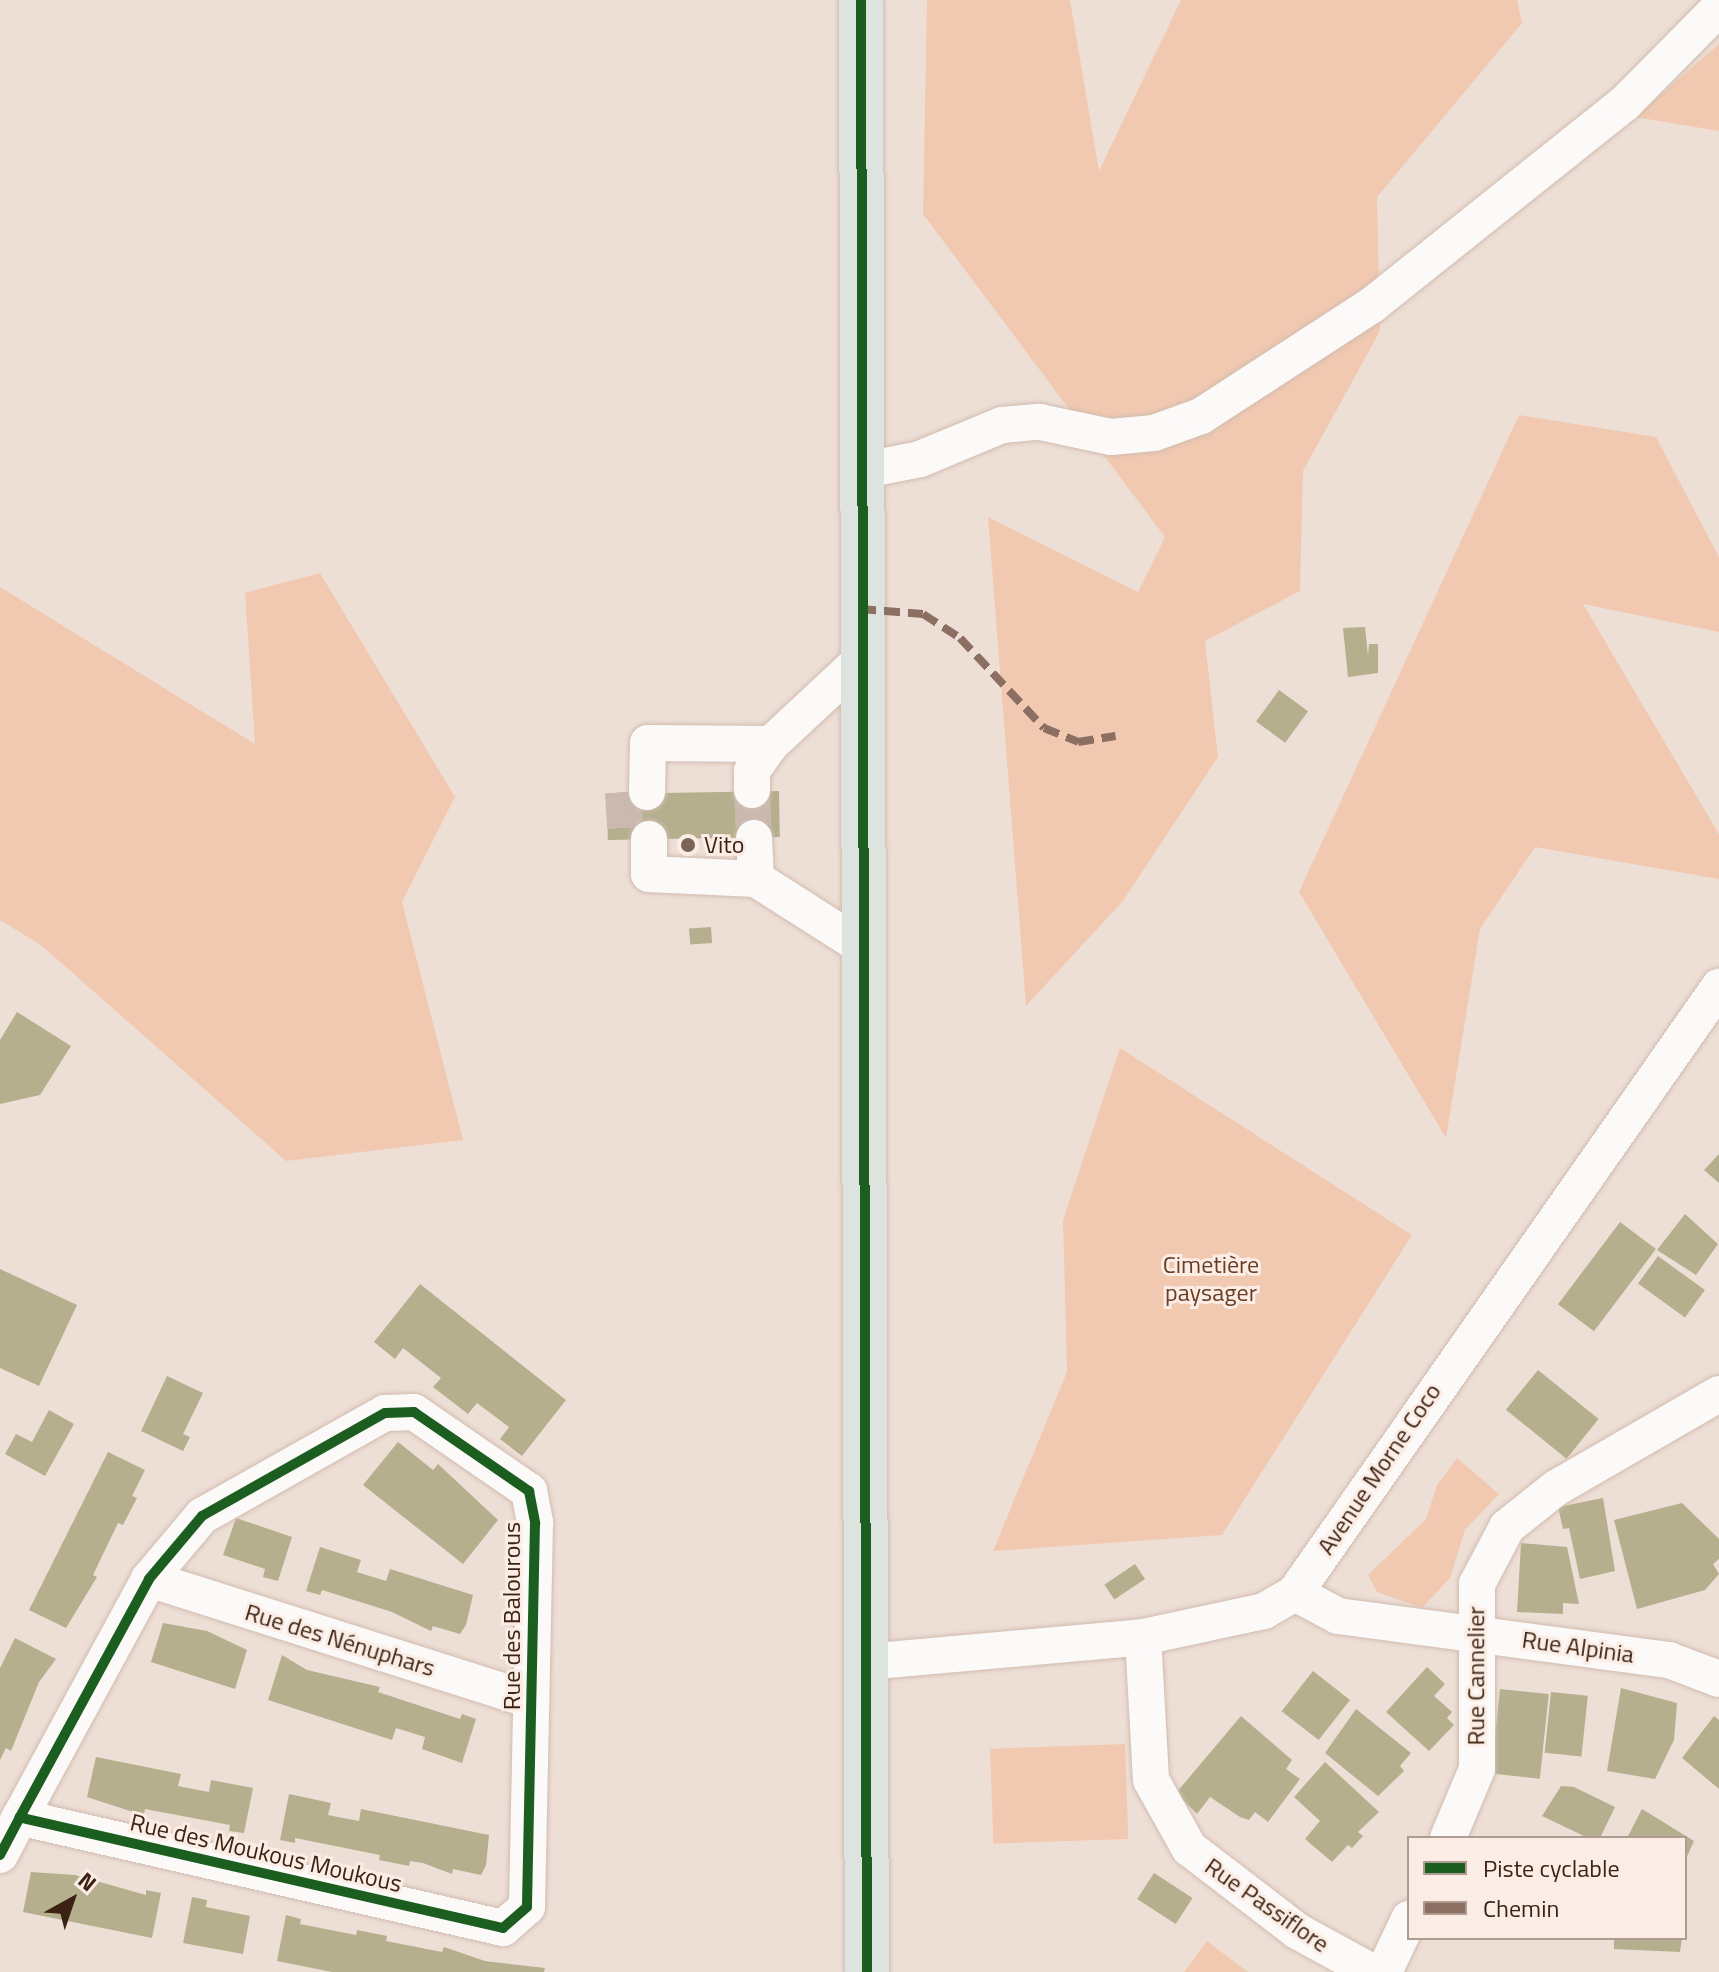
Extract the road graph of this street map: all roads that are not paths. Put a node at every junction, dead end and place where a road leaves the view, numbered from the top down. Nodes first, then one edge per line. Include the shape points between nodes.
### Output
1 (861, 0) edge
2 (1719, 8) edge
3 (865, 470) junction
4 (862, 659) junction
5 (771, 744) junction
6 (752, 790) tunnel mouth
7 (635, 792) tunnel mouth
8 (754, 838) tunnel mouth
9 (641, 851) dead end
10 (756, 879) junction
11 (861, 946) junction
12 (1719, 987) edge
13 (1719, 1394) edge
14 (149, 1579) junction
15 (1295, 1593) junction
16 (1474, 1632) junction
17 (1143, 1637) junction
18 (865, 1662) junction
19 (1719, 1679) edge
20 (531, 1700) junction
21 (20, 1817) junction
22 (1449, 1836) edge
23 (0, 1855) edge
24 (1407, 1923) edge
25 (503, 1928) joint
26 (867, 1972) edge
27 (1372, 1972) edge
28 (1384, 1972) edge

1 - 3 main road
2 - 3 street via 1625,103 1372,305 1201,416 1154,433 1111,437 1040,422 1002,425 920,459
3 - 4 main road
4 - 5 street
4 - 11 main road
5 - 6 street via 752,771
5 - 7 street via 648,743
8 - 10 street
9 - 10 street
10 - 11 street
11 - 18 main road
12 - 15 street, Avenue Morne Coco
13 - 16 street, Rue Cannelier via 1556,1488 1507,1527 1477,1584
14 - 20 street, Rue des Nénuphars
14 - 20 street, Rue des Balourous via 202,1516 385,1413 414,1412 529,1491 535,1523
14 - 21 street, Rue des Balourous
15 - 16 street, Rue Alpinia via 1338,1616
15 - 17 street, Avenue Morne Coco via 1264,1611
16 - 19 street, Rue Alpinia via 1669,1660
16 - 22 street, Rue Cannelier via 1477,1769
17 - 18 street, Avenue Morne Coco
17 - 27 street, Rue Passiflore via 1151,1780 1189,1848 1297,1931
18 - 26 main road
20 - 25 street, Rue des Balourous via 527,1907
21 - 23 street, Rue des Balourous
21 - 25 street, Rue des Moukous Moukous
24 - 28 street

